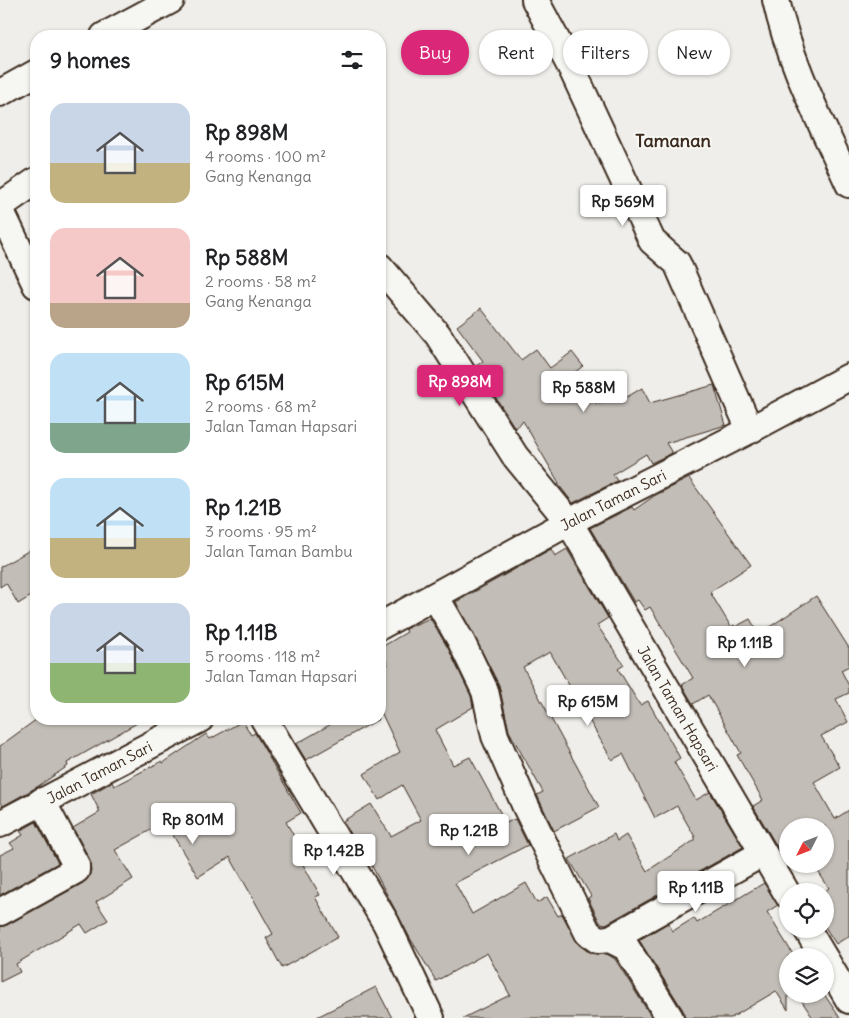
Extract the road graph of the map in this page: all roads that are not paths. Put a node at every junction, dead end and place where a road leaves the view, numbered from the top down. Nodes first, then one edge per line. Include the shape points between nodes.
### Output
1 (171, 0) edge
2 (535, 0) edge
3 (776, 0) edge
4 (115, 30) edge
5 (30, 76) edge
6 (0, 93) edge
7 (849, 184) edge
8 (30, 185) edge
9 (0, 207) edge
10 (30, 272) edge
11 (386, 274) edge
12 (849, 377) edge
13 (750, 430) junction
14 (569, 522) junction
15 (435, 596) junction
16 (386, 618) edge
17 (188, 725) edge
18 (268, 725) edge
19 (42, 801) junction
20 (0, 824) edge
21 (763, 853) junction
22 (781, 883) edge
23 (0, 912) edge
24 (610, 939) junction
25 (834, 975) edge
26 (849, 1000) edge
27 (431, 1018) edge
28 (670, 1018) edge

1 - 4 street
2 - 13 street via 572,69 652,240 677,263
3 - 7 street via 805,87
5 - 6 street
8 - 9 street
9 - 10 street
11 - 14 street, Jalan Taman Hapsari via 438,335 515,456
12 - 13 street, Jalan Taman Sari
13 - 14 street, Jalan Taman Sari
14 - 15 street, Jalan Taman Sari
14 - 21 street, Jalan Taman Hapsari
15 - 16 street, Jalan Taman Sari
15 - 24 street via 484,690 495,736 588,933 598,940
17 - 19 street, Jalan Taman Sari
18 - 27 street via 386,923
19 - 20 street, Jalan Taman Sari
19 - 23 street via 76,870
21 - 22 street, Jalan Taman Hapsari
21 - 24 street
24 - 28 street via 626,947
25 - 26 street

